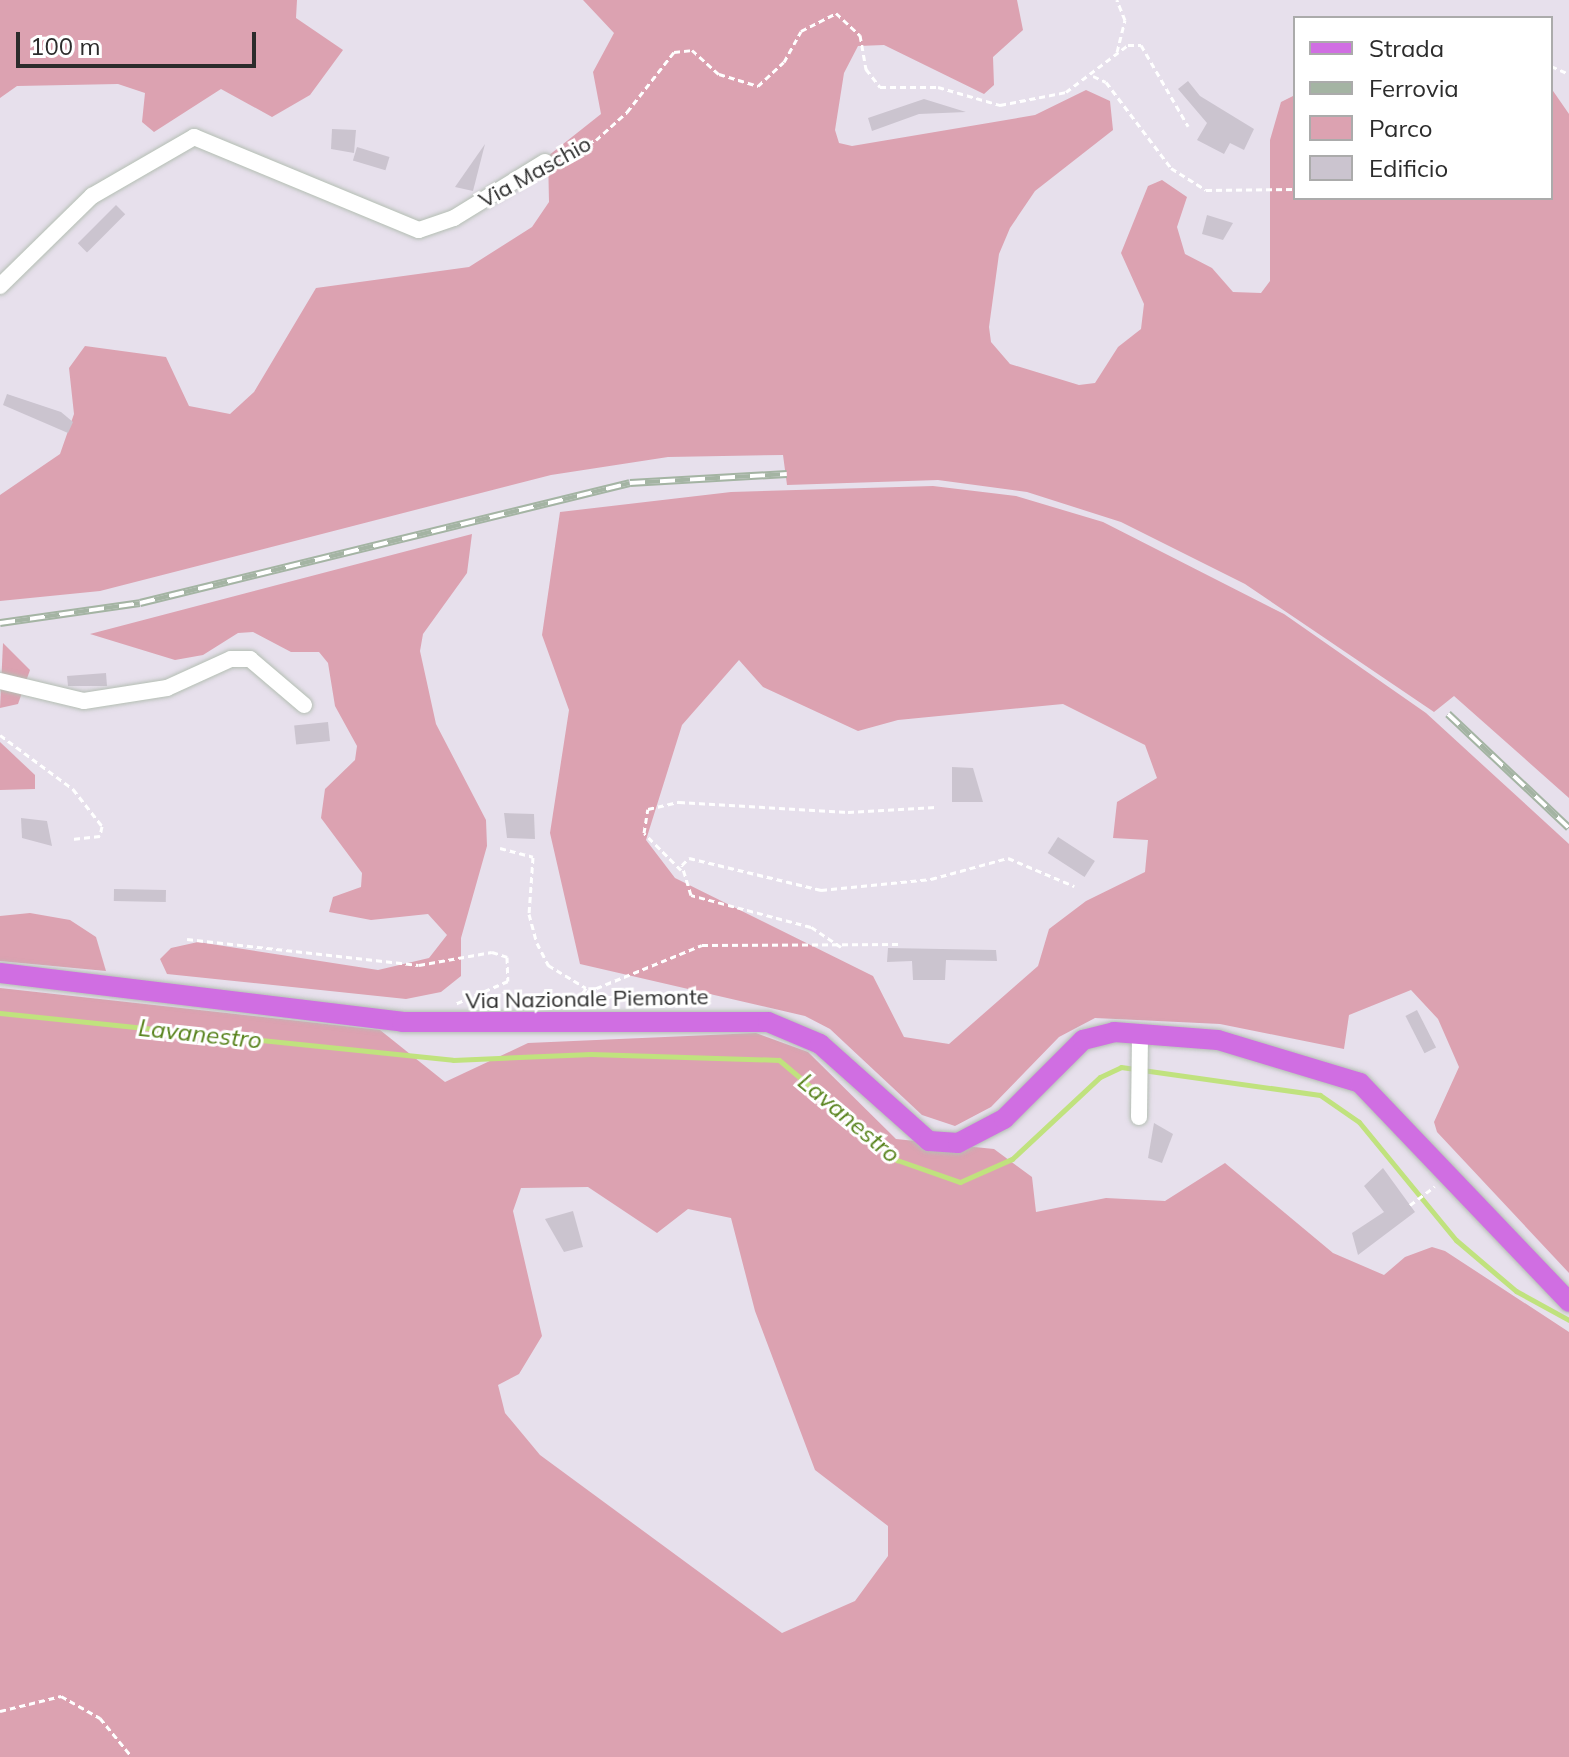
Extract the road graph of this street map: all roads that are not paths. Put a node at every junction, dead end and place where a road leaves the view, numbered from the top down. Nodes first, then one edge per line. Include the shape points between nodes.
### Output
1 (545, 162) road end
2 (0, 286) edge
3 (0, 681) edge
4 (304, 705) dead end
5 (0, 973) edge
6 (1139, 1038) junction
7 (1139, 1117) dead end
8 (1569, 1302) edge

1 - 2 street, Via Maschio via 454,218 419,230 194,137 92,196
3 - 4 street via 84,701 167,688 231,659 250,659
5 - 6 main road, Via Nazionale Piemonte via 402,1022 768,1022 820,1044 929,1141 958,1143 1004,1119 1083,1040
6 - 7 street
6 - 8 main road, Via Nazionale Piemonte via 1218,1040 1346,1075 1380,1100

